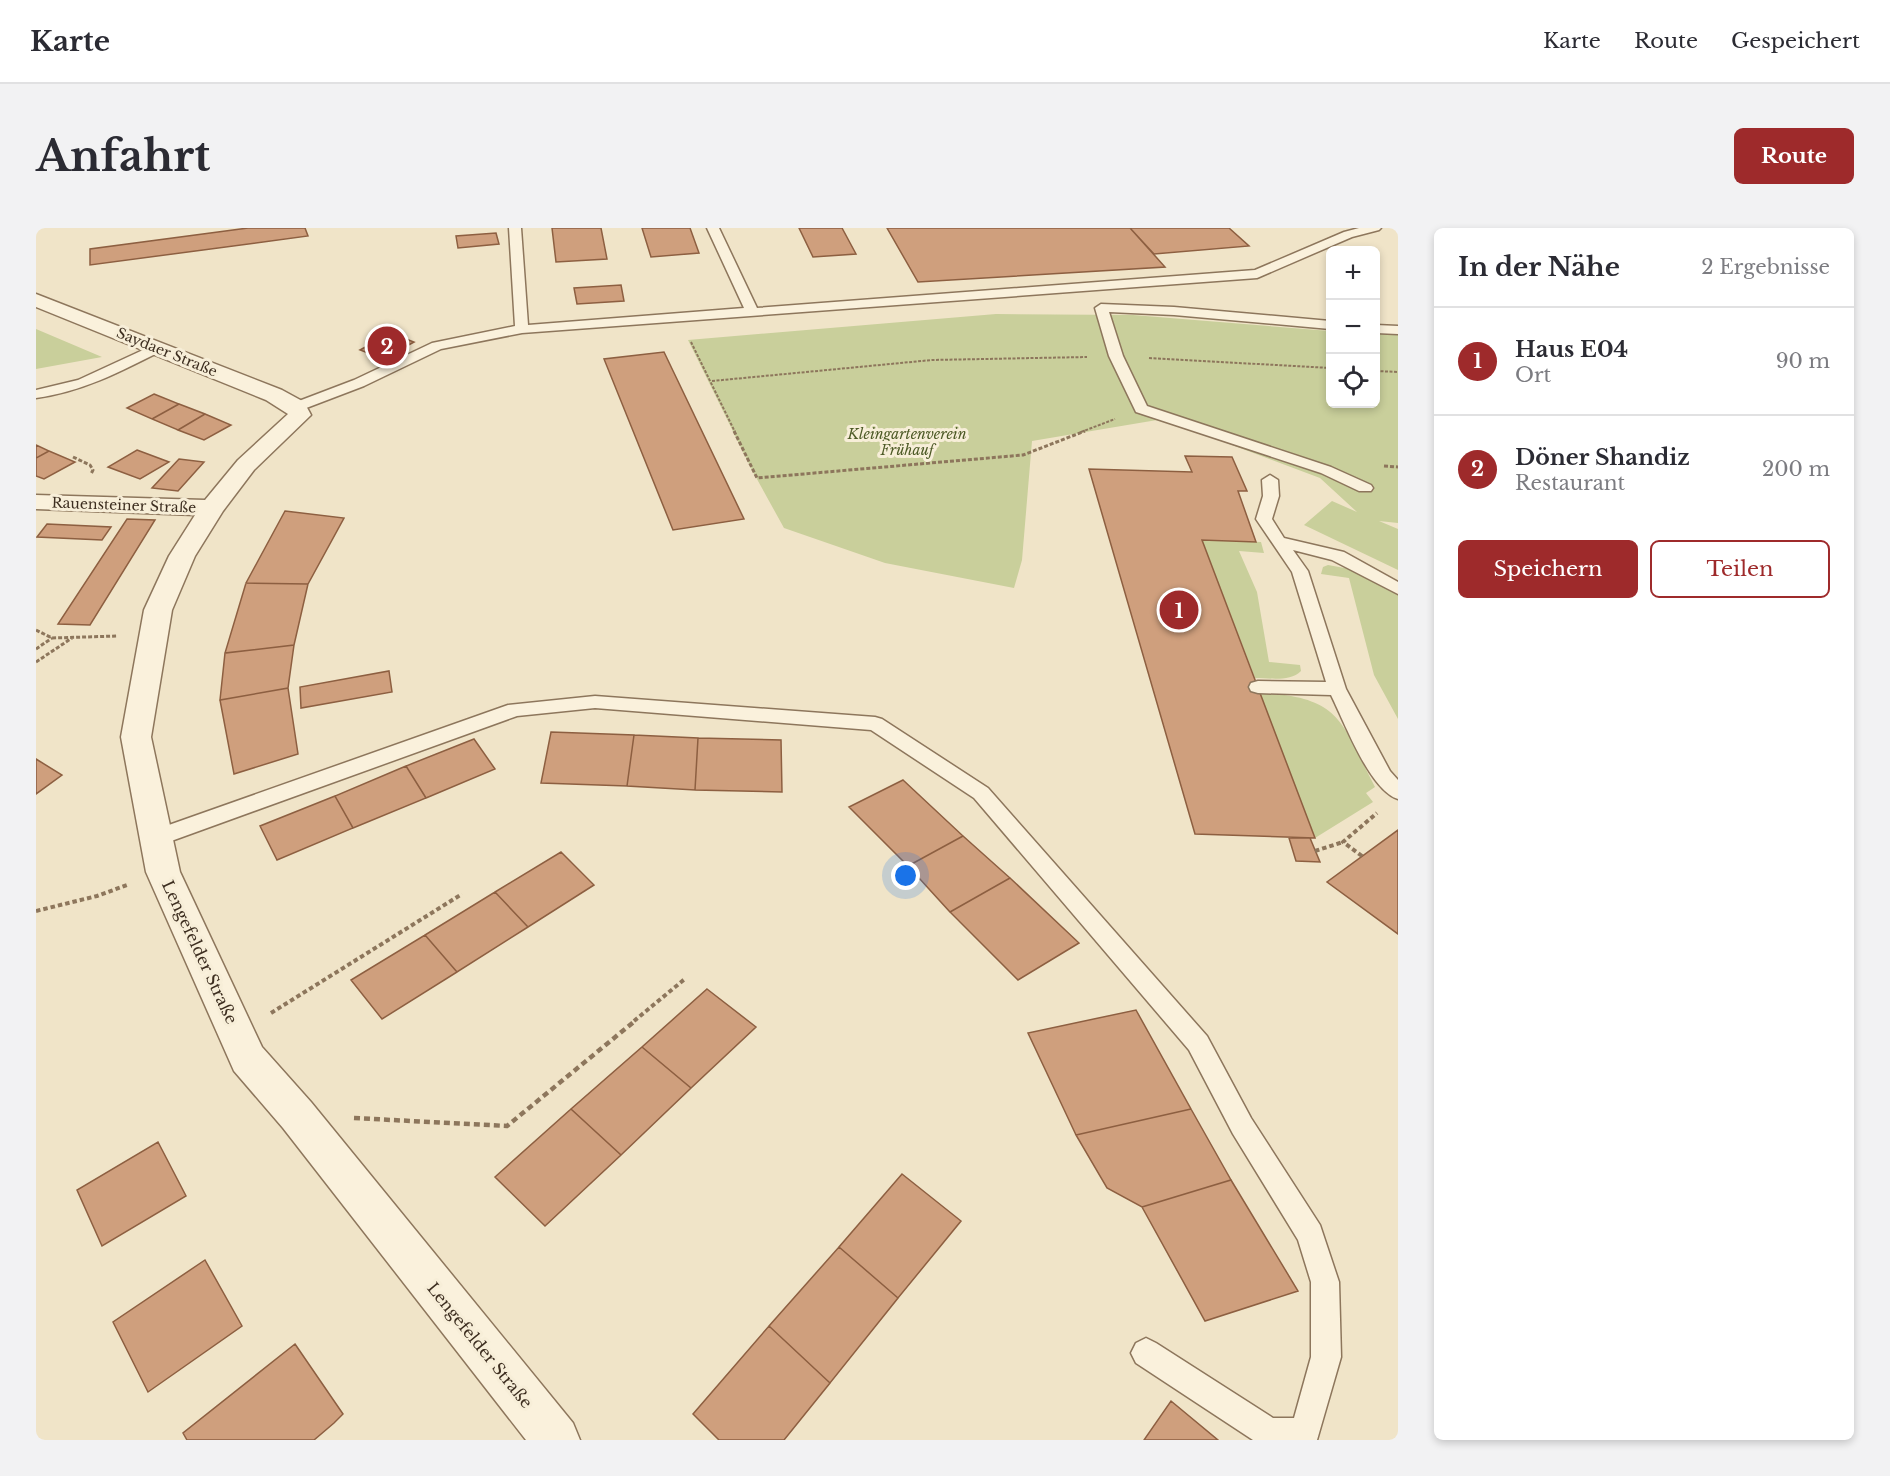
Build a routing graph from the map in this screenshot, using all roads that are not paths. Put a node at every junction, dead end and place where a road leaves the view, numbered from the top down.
1 (515, 228) edge
2 (713, 228) edge
3 (1375, 228) edge
4 (1344, 231) edge
5 (36, 300) edge
6 (753, 313) junction
7 (1326, 325) edge
8 (522, 329) junction
9 (1380, 329) edge
10 (1398, 330) edge
11 (156, 348) junction
12 (36, 394) edge
13 (296, 407) junction
14 (1270, 480) dead end
15 (1365, 488) dead end
16 (36, 502) edge
17 (212, 508) junction
18 (1278, 542) junction
19 (1398, 589) edge
20 (1258, 687) dead end
21 (1336, 689) junction
22 (1398, 792) edge
23 (156, 838) junction
24 (1146, 1353) dead end
25 (556, 1440) edge

1 - 8 lane
2 - 6 lane
3 - 4 lane
4 - 6 lane
5 - 11 street, Saydaer Straße
6 - 8 lane
7 - 15 lane
8 - 13 lane
9 - 10 lane
11 - 12 lane
11 - 13 street, Saydaer Straße
13 - 17 street, Lengefelder Straße
14 - 18 lane
16 - 17 street, Rauensteiner Straße
17 - 23 street, Lengefelder Straße
18 - 19 lane
18 - 21 lane
20 - 21 lane
21 - 22 lane
23 - 24 lane
23 - 25 street, Lengefelder Straße

